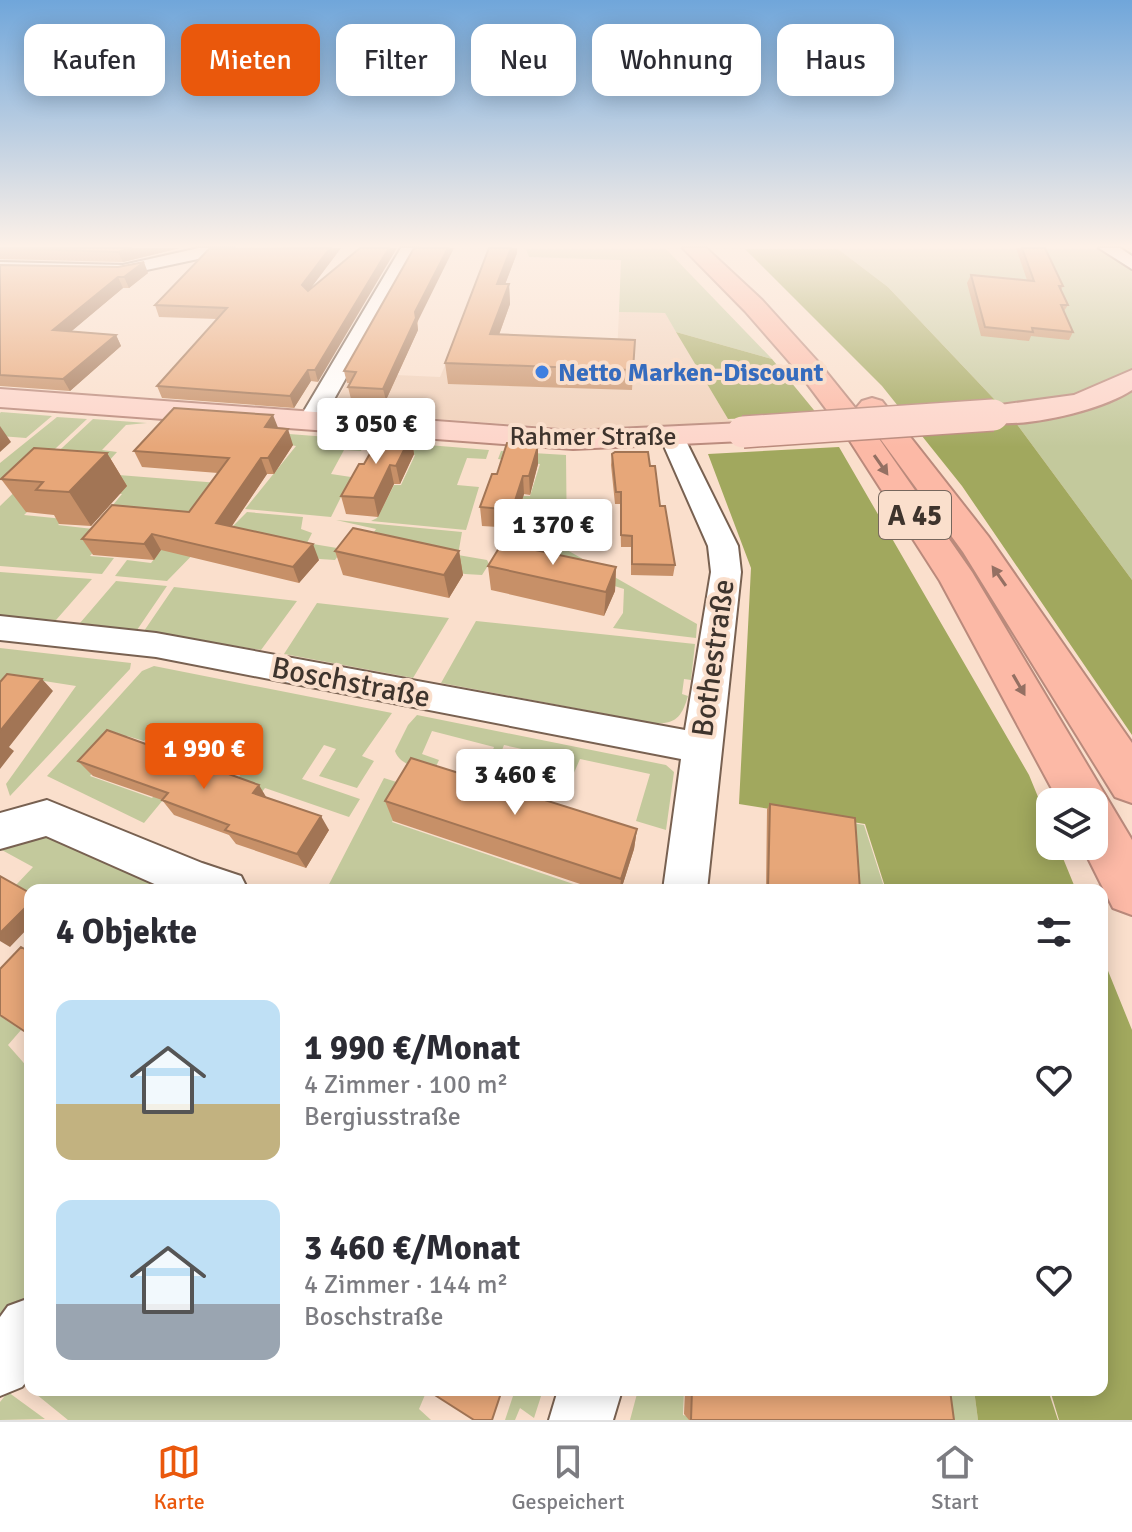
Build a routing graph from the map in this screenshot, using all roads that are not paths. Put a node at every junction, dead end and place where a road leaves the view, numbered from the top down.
1 (372, 314) edge
2 (759, 314) edge
3 (792, 314) edge
4 (1132, 378) edge
5 (0, 398) edge
6 (310, 421) junction
7 (672, 437) junction
8 (0, 628) edge
9 (701, 748) junction
10 (1132, 783) edge
11 (1076, 788) edge
12 (0, 831) edge
13 (1108, 846) edge
14 (204, 884) edge
15 (686, 884) edge
16 (1132, 890) edge
17 (24, 1335) edge
18 (0, 1365) edge
19 (588, 1396) edge
20 (581, 1420) edge

1 - 6 street
2 -> 11 highway, A 45
10 -> 3 highway, A 45
4 - 7 main road, Rahmer Straße, bridge
5 - 6 main road, Rahmer Straße
6 - 7 main road, Rahmer Straße
7 - 9 street, Bothestraße
8 - 9 street, Boschstraße
9 - 15 street, Bothestraße
12 - 14 street
13 - 16 highway
17 - 18 street
19 - 20 street

